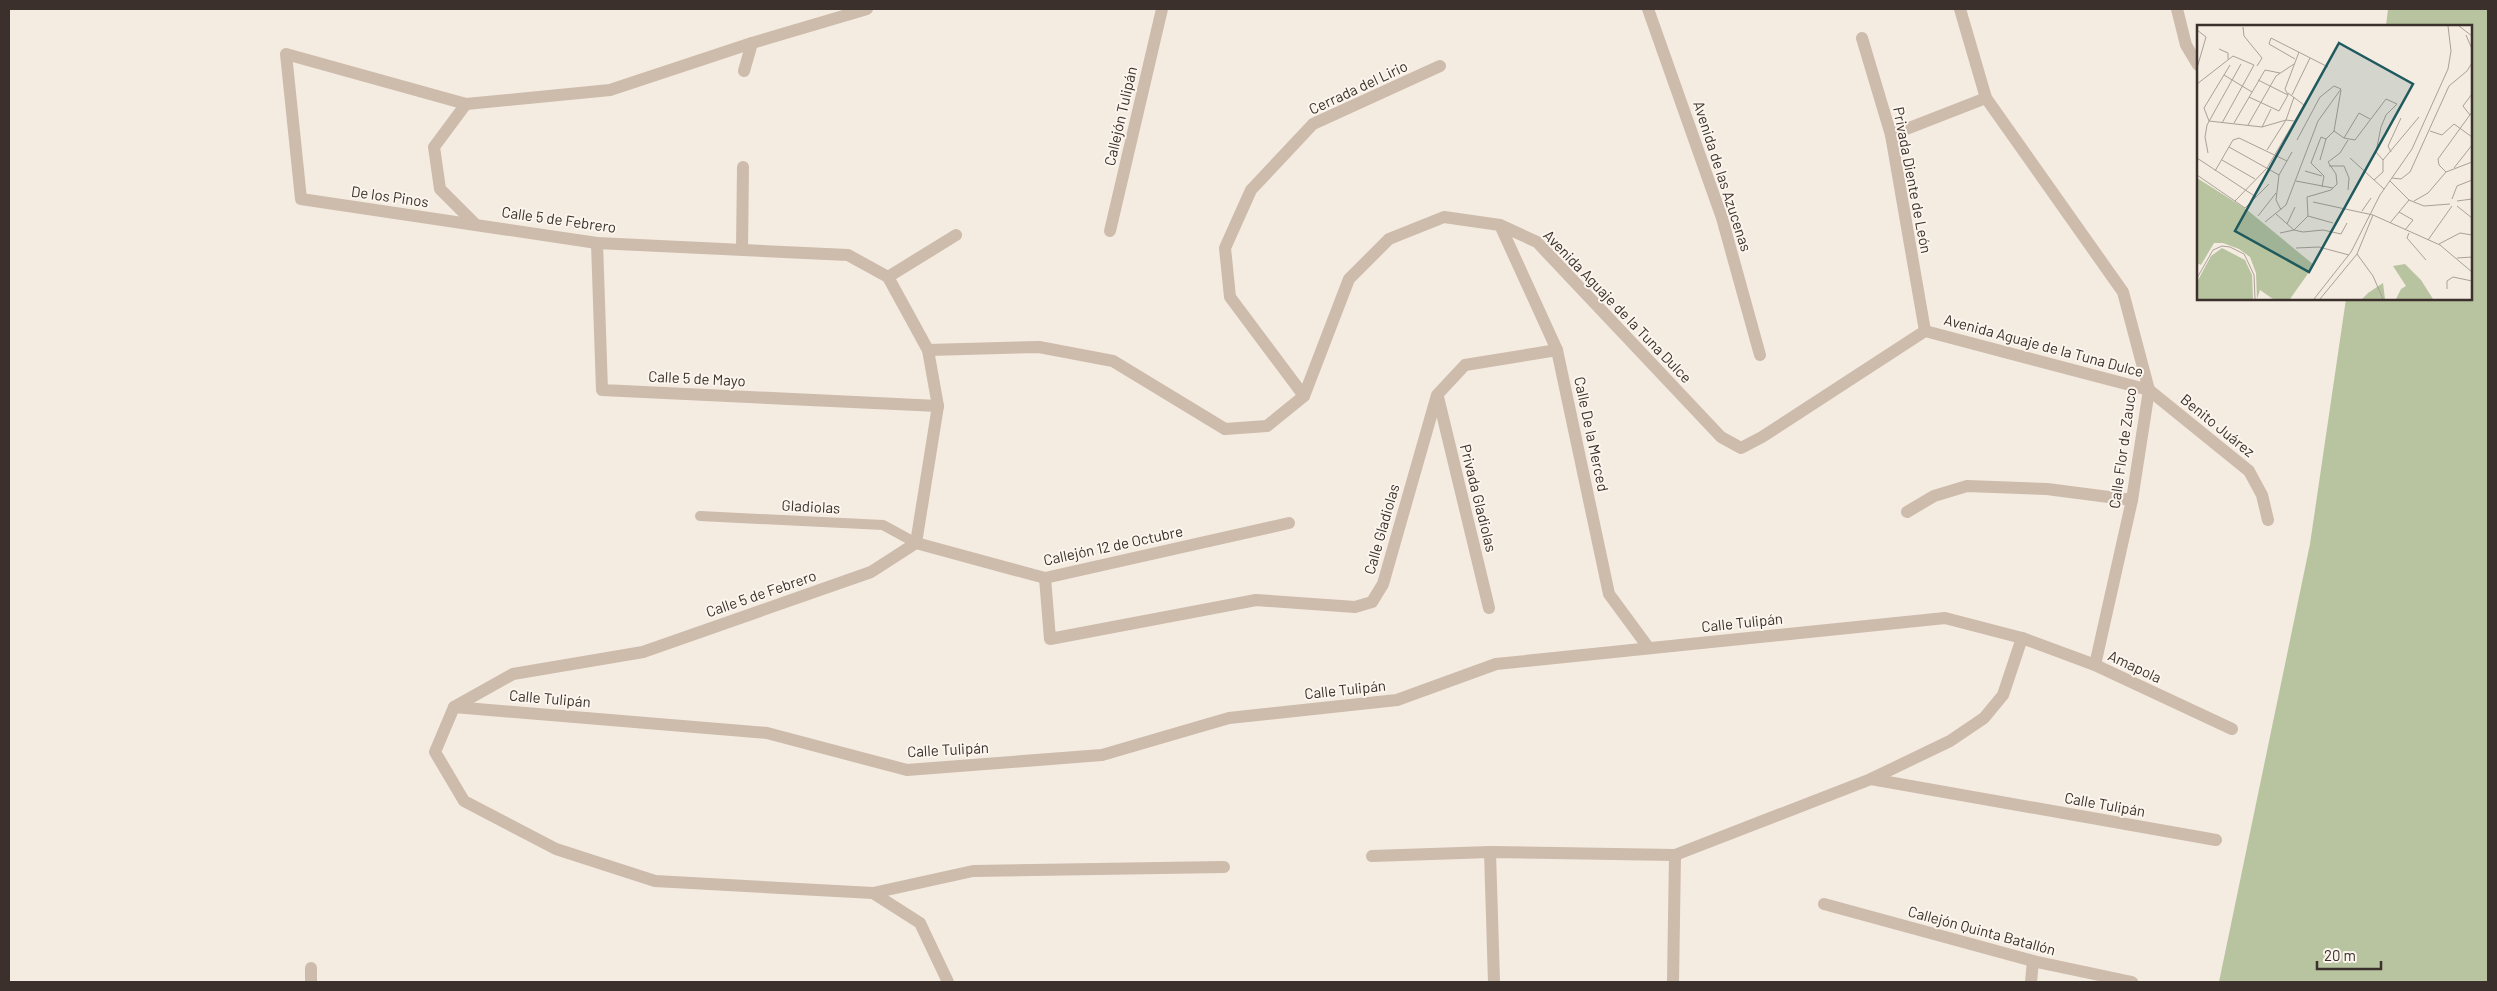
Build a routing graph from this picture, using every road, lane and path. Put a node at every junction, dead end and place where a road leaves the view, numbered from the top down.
1 (867, 9) edge
2 (1162, 9) edge
3 (1648, 9) edge
4 (1960, 9) edge
5 (2177, 9) edge
6 (1862, 38) dead end
7 (752, 43) junction
8 (2197, 63) edge
9 (1440, 66) dead end
10 (744, 70) dead end
11 (1986, 98) junction
12 (466, 104) junction
13 (1891, 135) junction
14 (743, 167) dead end
15 (475, 224) junction
16 (1500, 225) junction
17 (1110, 231) dead end
18 (956, 235) dead end
19 (597, 243) junction
20 (742, 249) junction
21 (888, 277) junction
22 (1925, 331) junction
23 (928, 350) junction
24 (1557, 350) junction
25 (1760, 355) dead end
26 (2149, 390) junction
27 (1437, 395) junction
28 (1304, 396) junction
29 (938, 406) junction
30 (2132, 500) junction
31 (1907, 512) dead end
32 (700, 516) dead end
33 (2268, 520) dead end
34 (1288, 523) dead end
35 (916, 543) junction
36 (1045, 578) junction
37 (1489, 608) dead end
38 (2022, 638) junction
39 (1648, 647) junction
40 (2095, 665) junction
41 (454, 707) junction
42 (2232, 729) dead end
43 (1871, 779) junction
44 (2216, 840) dead end
45 (1490, 852) junction
46 (1675, 855) junction
47 (1372, 856) dead end
48 (1224, 866) dead end
49 (873, 893) junction
50 (1824, 904) dead end
51 (2033, 961) junction
52 (310, 968) dead end
53 (311, 982) edge
54 (948, 982) edge
55 (1494, 982) edge
56 (1673, 982) edge
57 (2031, 982) edge
58 (2132, 982) edge

1 - 7 street
2 - 17 street, Callejón Tulipán
3 - 25 street, Avenida de las Azucenas
4 - 11 street, Calle Flor de Zauco
5 - 8 street
6 - 13 street, Privada Diente de León
7 - 10 street
7 - 12 street
9 - 28 street, Cerrada del Lirio
11 - 13 street
11 - 26 street, Calle Flor de Zauco
12 - 15 street
12 - 15 street, De los Pinos
13 - 22 street, Privada Diente de León
14 - 20 street
15 - 19 street, Calle 5 de Febrero
16 - 22 street, Avenida Aguaje de la Tuna Dulce
16 - 24 street, Calle De la Merced
16 - 28 street, Avenida Aguaje de la Tuna Dulce
18 - 21 street
19 - 20 street, Calle 5 de Febrero
19 - 29 street, Calle 5 de Mayo
20 - 21 street, Calle 5 de Febrero
21 - 23 street
22 - 26 street, Avenida Aguaje de la Tuna Dulce
23 - 28 street, Avenida Aguaje de la Tuna Dulce
23 - 29 street
24 - 27 street, Calle Gladiolas
24 - 39 street, Calle De la Merced
26 - 30 street, Calle Flor de Zauco
26 - 33 street, Benito Juárez
27 - 36 street, Calle Gladiolas
27 - 37 street, Privada Gladiolas
29 - 35 street
30 - 31 street
30 - 40 street, Calle Flor de Zauco
32 - 35 lane, Gladiolas
34 - 36 street, Callejón 12 de Octubre
35 - 36 street, Callejón 12 de Octubre
35 - 41 street, Calle 5 de Febrero
38 - 39 street, Calle Tulipán
38 - 40 street, Amapola
38 - 43 street
39 - 41 street, Calle Tulipán
40 - 42 street, Amapola
41 - 49 street
43 - 44 street, Calle Tulipán
43 - 46 street
45 - 46 street
45 - 47 street
45 - 55 street
46 - 56 street
48 - 49 street
49 - 54 street
50 - 51 street, Callejón Quinta Batallón
51 - 57 street
51 - 58 street, Callejón Quinta Batallón
52 - 53 street

